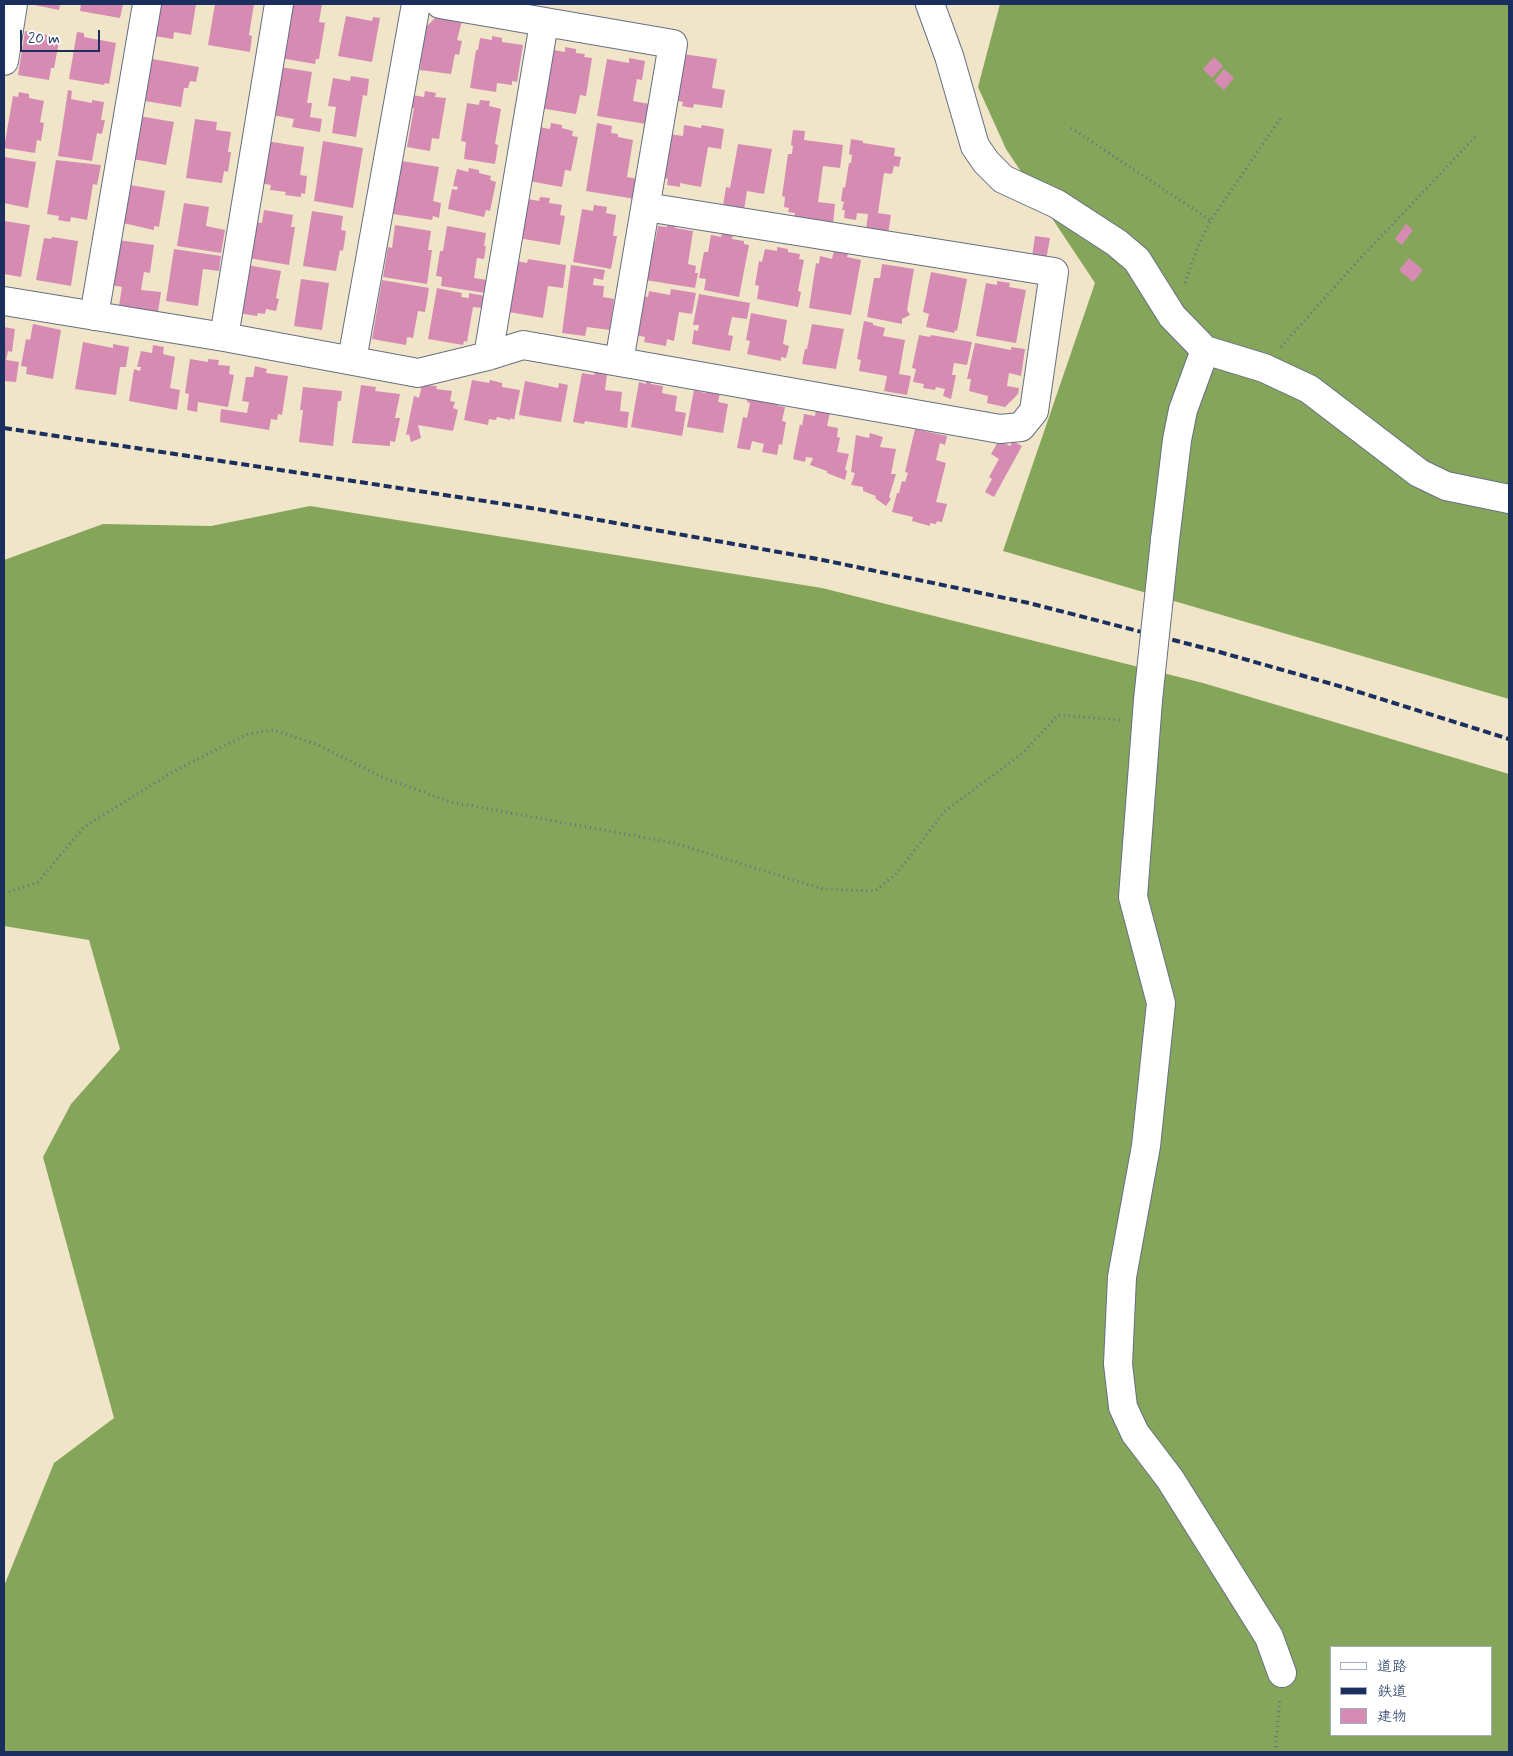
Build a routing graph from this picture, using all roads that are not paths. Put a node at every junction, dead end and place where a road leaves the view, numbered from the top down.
1 (13, 4) edge
2 (147, 4) edge
3 (279, 4) edge
4 (416, 4) edge
5 (440, 4) edge
6 (930, 4) edge
7 (544, 23) junction
8 (4, 61) edge
9 (646, 206) junction
10 (4, 301) edge
11 (94, 316) junction
12 (224, 337) junction
13 (1205, 350) junction
14 (488, 356) junction
15 (352, 360) junction
16 (619, 362) junction
17 (1509, 499) edge
18 (1282, 1673) road end

1 - 8 street
2 - 11 street
3 - 12 street
4 - 15 street
5 - 7 street
6 - 13 street
7 - 9 street
7 - 14 street
9 - 16 street
9 - 16 street
10 - 11 street
11 - 12 street
12 - 15 street
13 - 17 street
13 - 18 street, bridge
14 - 15 street
14 - 16 street

